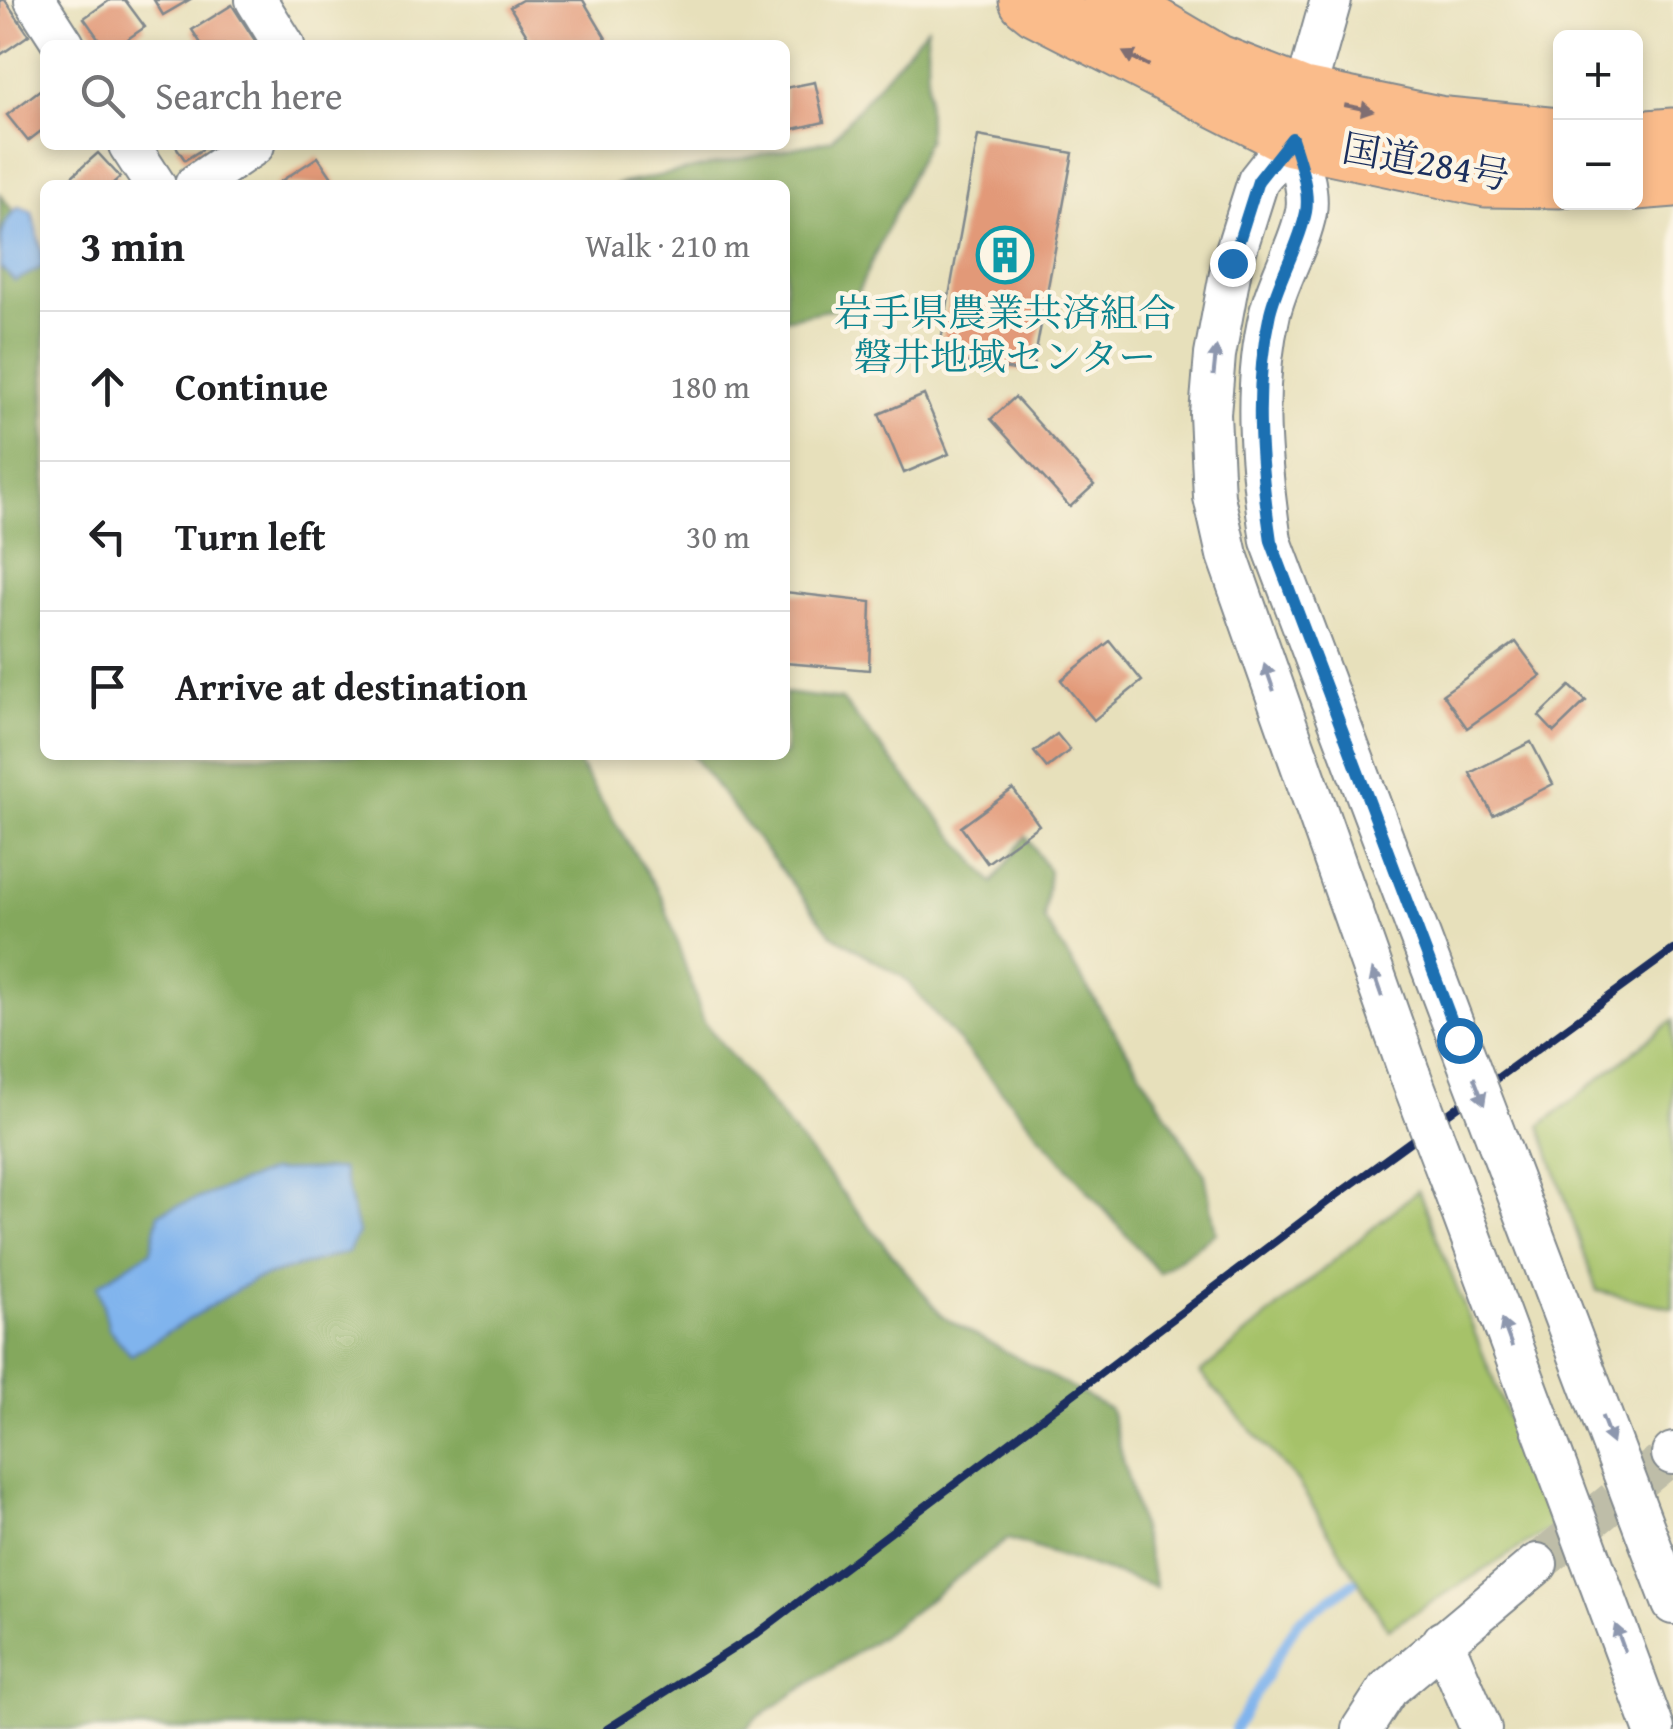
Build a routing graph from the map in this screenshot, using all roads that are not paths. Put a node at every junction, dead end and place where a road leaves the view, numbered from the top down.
1 (35, 0) edge
2 (256, 0) edge
3 (1027, 0) edge
4 (1111, 0) edge
5 (1331, 0) edge
6 (61, 40) edge
7 (281, 40) edge
8 (1298, 117) junction
9 (1553, 135) edge
10 (1673, 136) edge
11 (1643, 138) edge
12 (132, 150) edge
13 (247, 150) edge
14 (1673, 178) edge
15 (153, 180) edge
16 (202, 180) edge
17 (1553, 180) edge
18 (1643, 181) edge
19 (1537, 1564) tunnel mouth
20 (1673, 1604) edge
21 (1442, 1642) junction
22 (1362, 1729) edge
23 (1481, 1729) edge
24 (1654, 1729) edge

1 - 6 street
2 - 7 street
8 -> 3 highway, 国道284号
4 - 8 highway, 国道284号
5 - 8 street
8 -> 9 highway, 国道284号
8 - 17 highway, 国道284号
8 -> 20 street, bridge
24 -> 8 street, bridge
10 - 11 highway
12 - 15 street
13 - 16 street
14 - 18 highway
19 - 21 street
21 - 22 street
21 - 23 street

